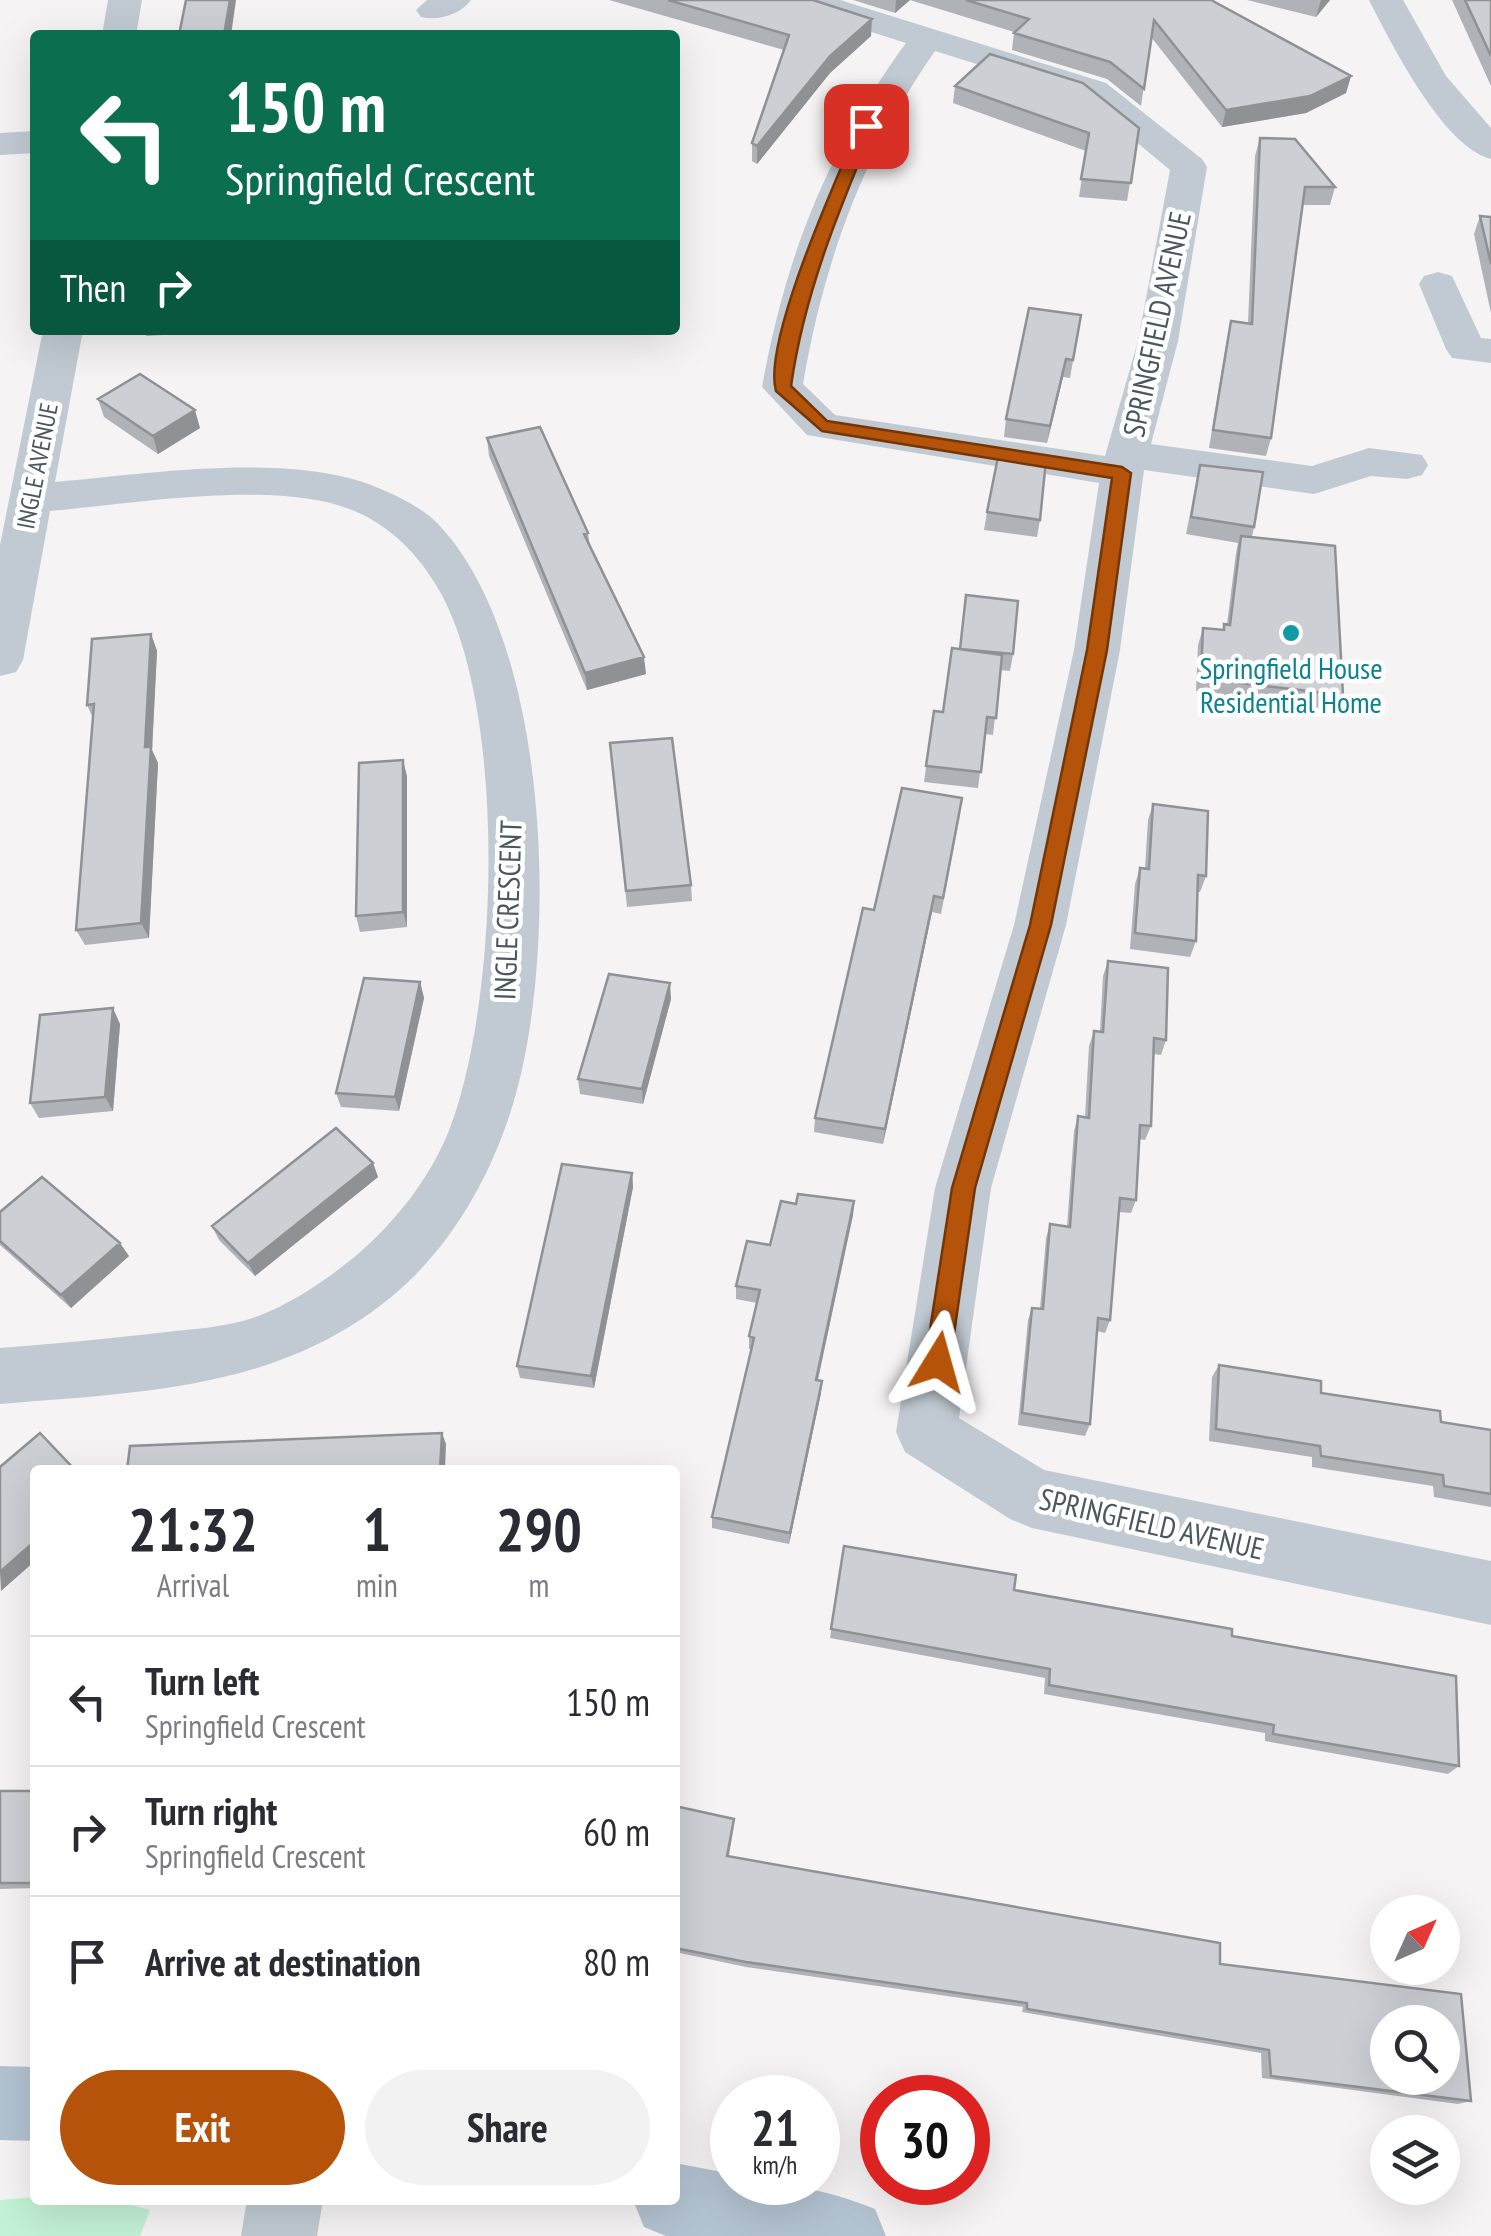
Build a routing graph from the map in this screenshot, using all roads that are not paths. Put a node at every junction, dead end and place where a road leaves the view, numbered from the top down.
1 (125, 0) edge
2 (805, 0) edge
3 (1386, 0) edge
4 (120, 30) edge
5 (927, 38) junction
6 (30, 142) edge
7 (0, 144) edge
8 (1491, 148) edge
9 (1438, 284) dead end
10 (62, 335) edge
11 (1491, 351) edge
12 (1124, 464) junction
13 (1407, 465) dead end
14 (31, 498) junction
15 (0, 660) edge
16 (0, 1376) edge
17 (1491, 1593) edge
18 (0, 2103) edge
19 (30, 2104) edge
20 (680, 2202) edge
21 (285, 2205) edge
22 (279, 2236) edge
23 (848, 2236) edge

1 - 4 street
2 - 5 street, SPRINGFIELD AVENUE
3 - 8 street
5 - 12 street, SPRINGFIELD AVENUE
5 - 12 street
6 - 7 street
9 - 11 street
10 - 14 street, INGLE AVENUE
12 - 13 street
12 - 17 street, SPRINGFIELD AVENUE
14 - 15 street, INGLE AVENUE
14 - 16 street, INGLE CRESCENT
18 - 19 main road
20 - 23 main road
21 - 22 street

